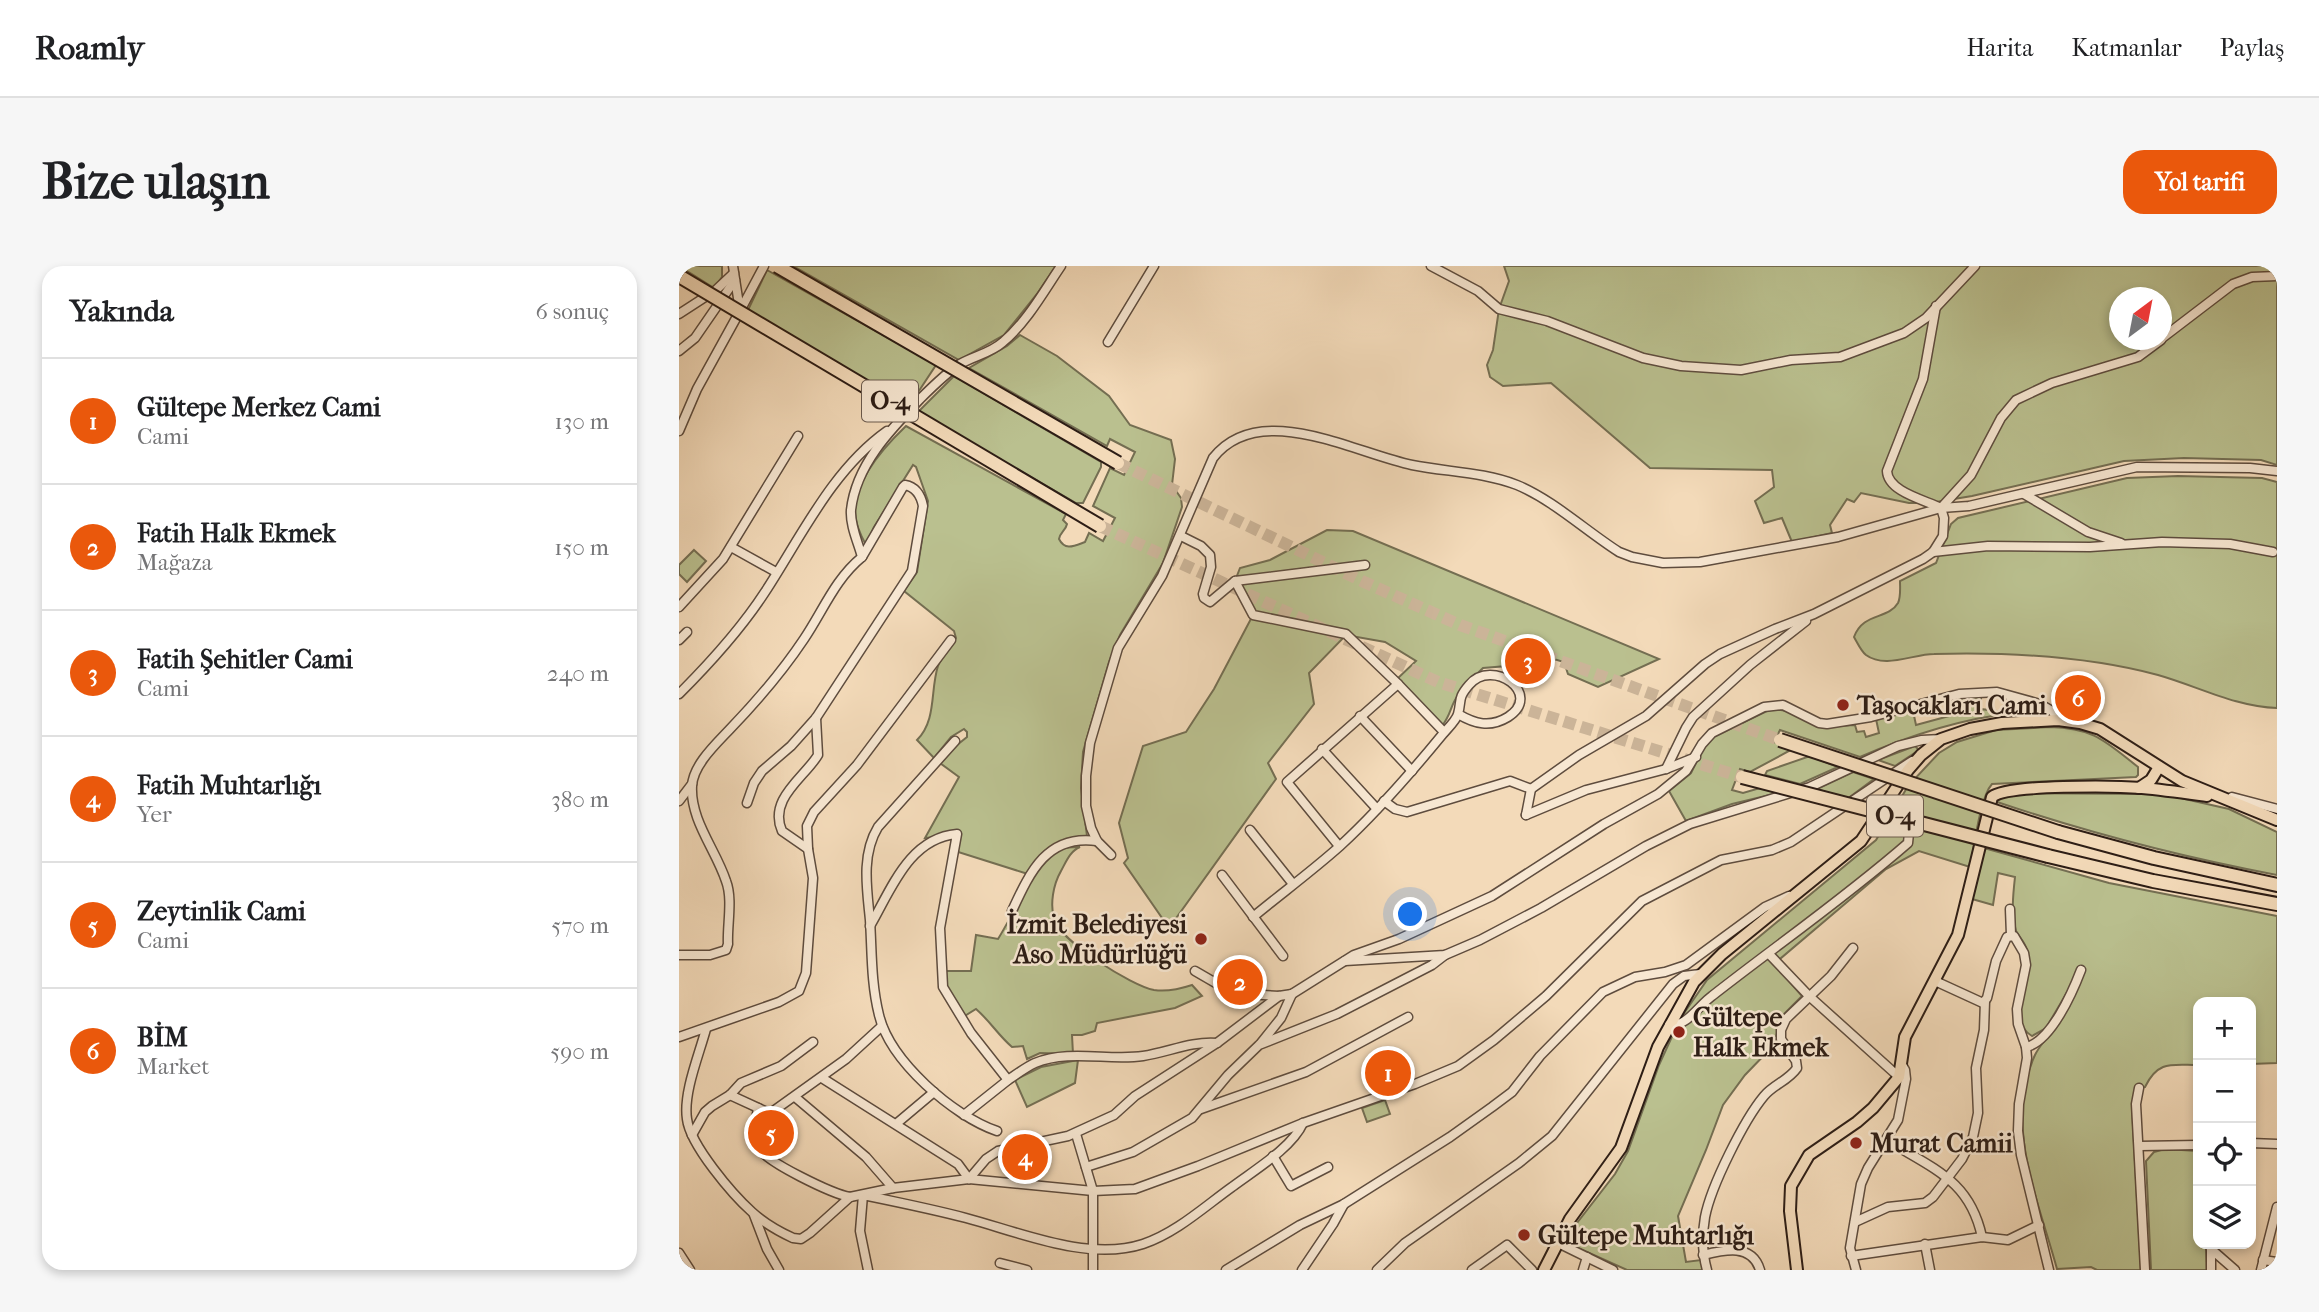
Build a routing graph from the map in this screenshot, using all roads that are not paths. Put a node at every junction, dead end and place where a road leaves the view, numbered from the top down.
1 (764, 266) edge
2 (777, 266) edge
3 (1061, 266) edge
4 (1154, 266) edge
5 (1431, 266) edge
6 (1975, 266) edge
7 (734, 273) edge
8 (679, 276) edge
9 (2277, 276) edge
10 (1936, 306) junction
11 (740, 311) junction
12 (679, 314) edge
13 (2172, 330) edge
14 (1108, 342) dead end
15 (2147, 350) edge
16 (679, 351) edge
17 (894, 426) junction
18 (679, 431) edge
19 (798, 436) dead end
20 (1118, 463) tunnel mouth
21 (2277, 471) edge
22 (2024, 494) junction
23 (1941, 508) junction
24 (1100, 526) tunnel mouth
25 (1181, 536) junction
26 (2131, 545) junction
27 (731, 547) junction
28 (1933, 552) junction
29 (2273, 552) dead end
30 (862, 557) junction
31 (1365, 565) dead end
32 (776, 572) junction
33 (1235, 581) junction
34 (679, 607) edge
35 (1814, 614) junction
36 (687, 632) dead end
37 (679, 640) edge
38 (951, 640) dead end
39 (1398, 684) junction
40 (679, 694) edge
41 (1458, 714) junction
42 (1360, 716) junction
43 (816, 718) junction
44 (2058, 720) junction
45 (1444, 732) junction
46 (1941, 739) junction
47 (1780, 740) tunnel mouth
48 (955, 741) dead end
49 (1322, 749) junction
50 (1920, 755) junction
51 (1696, 757) junction
52 (2159, 767) junction
53 (1666, 769) junction
54 (1412, 771) junction
55 (1742, 776) tunnel mouth
56 (692, 784) junction
57 (2139, 788) junction
58 (1531, 789) junction
59 (2198, 789) junction
60 (2217, 797) junction
61 (679, 801) edge
62 (1384, 801) junction
63 (747, 803) dead end
64 (2277, 808) edge
65 (1377, 809) junction
66 (1880, 814) junction
67 (2277, 820) edge
68 (1250, 830) dead end
69 (1097, 841) junction
70 (1339, 846) junction
71 (808, 849) junction
72 (1111, 855) dead end
73 (1222, 875) dead end
74 (1293, 884) junction
75 (2277, 885) edge
76 (1803, 890) junction
77 (2277, 904) edge
78 (2010, 909) dead end
79 (1012, 911) dead end
80 (1253, 917) junction
81 (870, 926) junction
82 (2011, 935) junction
83 (1853, 948) dead end
84 (1769, 954) junction
85 (1445, 955) junction
86 (679, 956) edge
87 (1283, 956) dead end
88 (1342, 961) junction
89 (2081, 970) dead end
90 (1195, 971) dead end
91 (1700, 974) junction
92 (1934, 981) junction
93 (1292, 993) junction
94 (1279, 996) junction
95 (1809, 996) junction
96 (1985, 1002) junction
97 (1408, 1017) dead end
98 (1669, 1025) junction
99 (882, 1026) junction
100 (706, 1029) junction
101 (679, 1037) edge
102 (813, 1042) dead end
103 (1217, 1043) junction
104 (1259, 1045) junction
105 (2027, 1047) junction
106 (1901, 1063) junction
107 (822, 1077) junction
108 (1899, 1077) junction
109 (1008, 1080) junction
110 (2139, 1088) dead end
111 (933, 1092) junction
112 (730, 1095) junction
113 (795, 1097) junction
114 (758, 1108) junction
115 (1201, 1109) junction
116 (964, 1115) junction
117 (896, 1124) junction
118 (1303, 1124) junction
119 (997, 1131) dead end
120 (1076, 1134) junction
121 (692, 1135) junction
122 (2256, 1143) edge
123 (2277, 1144) edge
124 (2193, 1145) edge
125 (2140, 1146) junction
126 (1900, 1148) dead end
127 (1273, 1156) junction
128 (1086, 1167) junction
129 (1328, 1167) dead end
130 (1948, 1177) junction
131 (969, 1179) junction
132 (893, 1188) junction
133 (1093, 1191) junction
134 (863, 1195) junction
135 (850, 1197) junction
136 (1344, 1203) junction
137 (2277, 1206) edge
138 (754, 1215) junction
139 (1855, 1222) junction
140 (2039, 1225) junction
141 (2275, 1225) edge
142 (1982, 1237) junction
143 (1558, 1243) junction
144 (1924, 1244) junction
145 (1093, 1249) junction
146 (2211, 1249) edge
147 (2214, 1249) edge
148 (679, 1253) edge
149 (1703, 1255) junction
150 (1851, 1256) junction
151 (1587, 1257) junction
152 (2263, 1260) junction
153 (2277, 1262) edge
154 (1000, 1263) dead end
155 (690, 1270) edge
156 (779, 1270) edge
157 (868, 1270) edge
158 (1027, 1270) edge
159 (1093, 1270) edge
160 (1226, 1270) edge
161 (1302, 1270) edge
162 (1377, 1270) edge
163 (1472, 1270) edge
164 (1532, 1270) edge
165 (1544, 1270) edge
166 (1583, 1270) edge
167 (1613, 1270) edge
168 (1707, 1270) edge
169 (1760, 1270) edge
170 (1797, 1270) edge
171 (1856, 1270) edge
172 (1930, 1270) edge
173 (2049, 1270) edge
174 (2145, 1270) edge
175 (2211, 1270) edge
176 (2235, 1270) edge
177 (2260, 1270) edge

1 - 11 street
2 - 20 highway, O-4, bridge
3 - 17 street
4 - 14 street
5 - 10 street
6 - 10 street
7 - 11 street
7 - 12 street
7 - 16 street
8 - 24 highway, O-4, bridge
9 - 13 street
10 - 23 street
11 - 18 street
15 - 23 street
17 - 30 street
17 - 32 street
19 - 27 street
21 - 22 street
22 - 23 street
22 - 26 street
23 - 25 street
23 - 28 street
25 - 33 street
25 - 69 street
26 - 28 street
26 - 29 street
27 - 32 street
27 - 34 street
28 - 35 street
30 - 43 street
30 - 56 street
31 - 33 street
32 - 40 street
33 - 39 street
35 - 53 street
35 - 58 street
36 - 37 street
38 - 71 street
39 - 42 street
39 - 45 street
41 - 41 street
41 - 45 street
42 - 49 street
42 - 54 street
43 - 63 street
43 - 71 street
44 - 46 main road
44 - 51 street
44 - 52 main road
45 - 54 street
46 - 50 main road
46 - 85 street
47 - 75 highway, O-4, bridge
48 - 81 street
49 - 65 street
49 - 70 street
50 - 66 main road
50 - 118 street
51 - 53 street
51 - 88 street
52 - 57 main road
52 - 59 main road
53 - 58 street
54 - 62 street
55 - 77 highway, O-4, bridge
56 - 61 street
56 - 86 street
57 - 60 main road
57 - 92 main road
58 - 62 street
59 - 60 main road
59 - 64 street
60 - 67 main road
62 - 65 street
65 - 70 street
66 - 76 main road
66 - 84 street
68 - 74 street
69 - 72 street
69 - 79 street
70 - 74 street
71 - 100 street
73 - 80 street
74 - 80 street
76 - 91 main road
76 - 136 street
78 - 82 street
80 - 87 street
81 - 99 street
81 - 109 street
82 - 96 street
82 - 105 street
83 - 95 street
84 - 95 street
84 - 98 street
85 - 88 street
85 - 104 street
88 - 93 street
89 - 105 street
90 - 94 street
91 - 98 main road
91 - 162 street
92 - 96 street
92 - 106 main road
93 - 94 street
93 - 104 street
94 - 103 street
95 - 108 street
95 - 149 street
96 - 130 street
97 - 115 street
98 - 143 main road
99 - 107 street
99 - 111 street
100 - 101 street
100 - 121 street
102 - 112 street
103 - 109 street
103 - 120 street
104 - 115 street
105 - 140 street
106 - 108 main road
106 - 139 street
107 - 113 street
107 - 117 street
108 - 170 main road
109 - 116 street
110 - 125 street
111 - 116 street
111 - 117 street
112 - 114 street
112 - 121 street
113 - 114 street
113 - 132 street
114 - 135 street
115 - 128 street
116 - 119 street
117 - 131 street
118 - 127 street
118 - 133 street
120 - 128 street
120 - 131 street
121 - 138 street
122 - 123 street
124 - 125 street
125 - 174 street
126 - 130 street
127 - 129 street
127 - 145 street
128 - 133 street
130 - 139 street
130 - 142 street
131 - 132 street
131 - 133 street
132 - 134 street
133 - 145 street
134 - 135 street
134 - 145 street
134 - 157 street
135 - 138 street
136 - 160 street
136 - 161 street
137 - 141 street
138 - 156 street
139 - 150 street
140 - 142 street
140 - 173 street
141 - 152 street
142 - 144 street
143 - 151 street
143 - 165 main road
144 - 150 street
144 - 172 street
145 - 159 street
146 - 175 street
147 - 176 street
148 - 155 street
149 - 168 street
149 - 169 street
150 - 171 street
151 - 166 street
151 - 167 street
152 - 153 street
152 - 177 street
154 - 158 street
163 - 164 street

